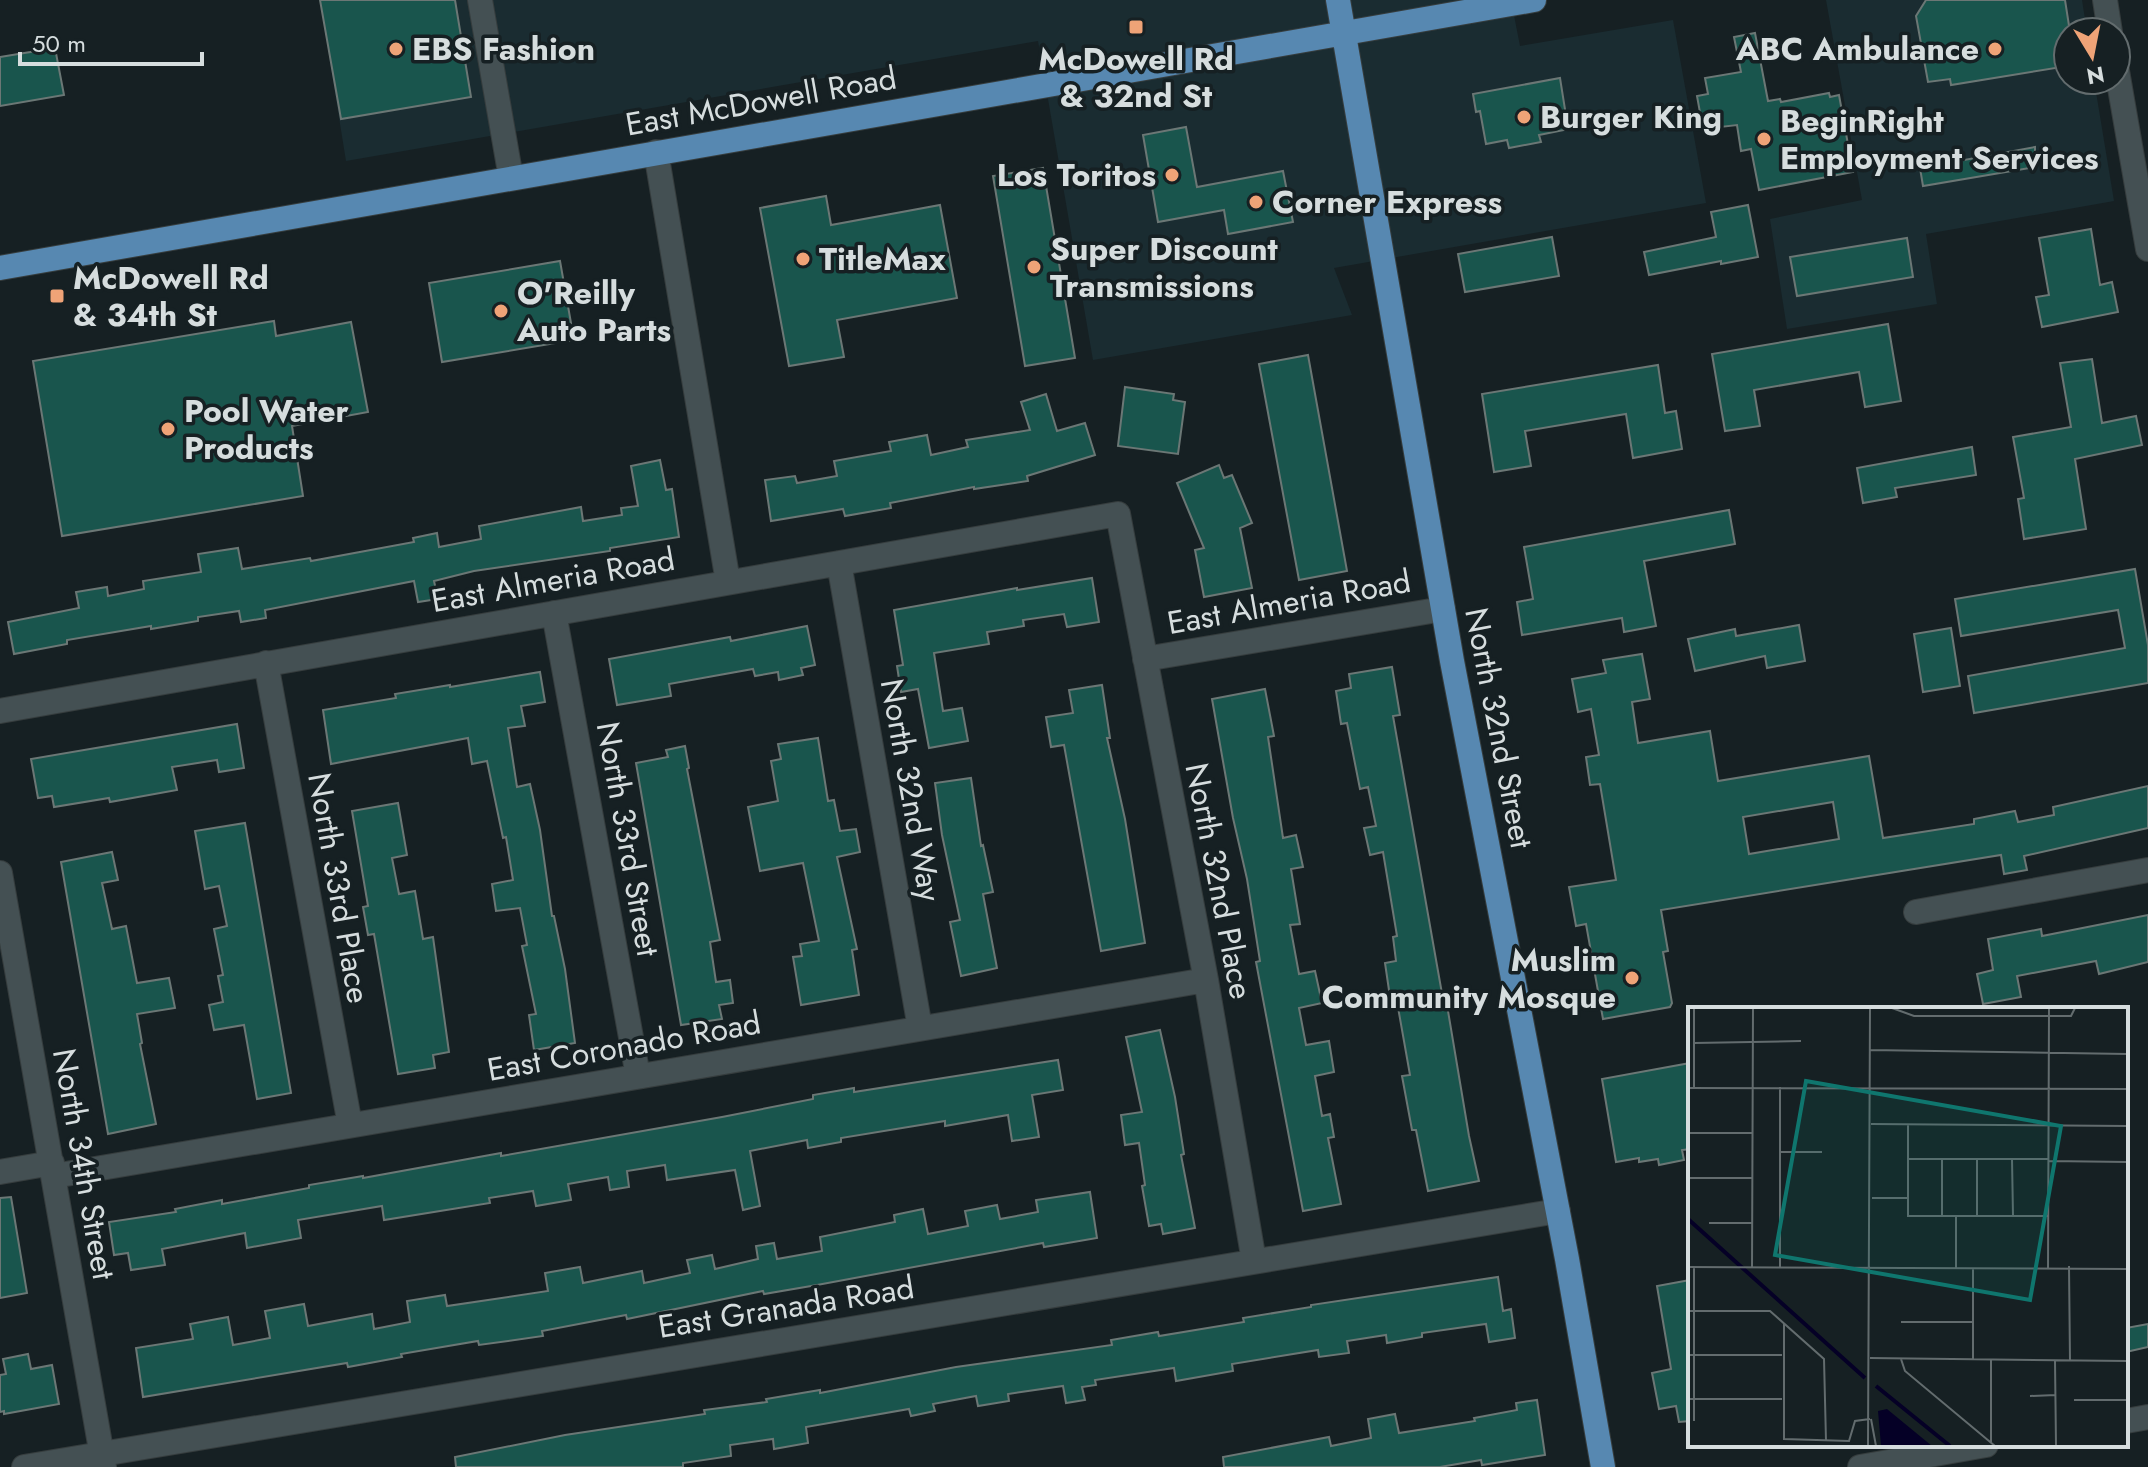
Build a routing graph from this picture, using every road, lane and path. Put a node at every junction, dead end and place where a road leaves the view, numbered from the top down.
1 (480, 0) edge
2 (1338, 0) edge
3 (1534, 0) edge
4 (1344, 32) junction
5 (2121, 96) edge
6 (656, 152) junction
7 (511, 178) junction
8 (2148, 249) edge
9 (0, 268) edge
10 (1118, 514) joint
11 (839, 563) junction
12 (728, 582) junction
13 (1443, 609) junction
14 (554, 613) junction
15 (1145, 659) junction
16 (266, 663) junction
17 (0, 711) edge
18 (2148, 870) edge
19 (0, 873) edge
20 (1916, 912) dead end
21 (1206, 980) junction
22 (920, 1028) junction
23 (638, 1076) junction
24 (350, 1125) junction
25 (53, 1169) junction
26 (0, 1172) edge
27 (1558, 1211) junction
28 (1254, 1261) junction
29 (2148, 1417) edge
30 (2128, 1421) edge
31 (1975, 1447) edge
32 (103, 1460) edge
33 (24, 1467) edge
34 (1603, 1467) edge
35 (1860, 1467) edge

1 - 7 street
2 - 4 main road, North 32nd Street
3 - 4 main road, East McDowell Road
4 - 6 main road, East McDowell Road
4 - 13 main road, North 32nd Street
5 - 8 street
6 - 7 main road, East McDowell Road
6 - 12 street
7 - 9 main road, East McDowell Road
10 - 11 street, East Almeria Road
10 - 15 street, North 32nd Place
11 - 12 street, East Almeria Road
11 - 22 street, North 32nd Way
12 - 14 street, East Almeria Road
13 - 15 street, East Almeria Road
13 - 27 main road, North 32nd Street
14 - 16 street, East Almeria Road
14 - 23 street, North 33rd Street
15 - 21 street, North 32nd Place
16 - 17 street, East Almeria Road
16 - 24 street, North 33rd Place
18 - 20 street
19 - 25 street, North 34th Street
21 - 22 street, East Coronado Road
21 - 28 street, North 32nd Place
22 - 23 street, East Coronado Road
23 - 24 street, East Coronado Road
24 - 25 street, East Coronado Road
25 - 26 street, East Coronado Road
25 - 32 street, North 34th Street
27 - 28 street, East Granada Road
27 - 34 main road, North 32nd Street
28 - 32 street, East Granada Road
29 - 30 street
31 - 35 street
32 - 33 street, East Granada Road

